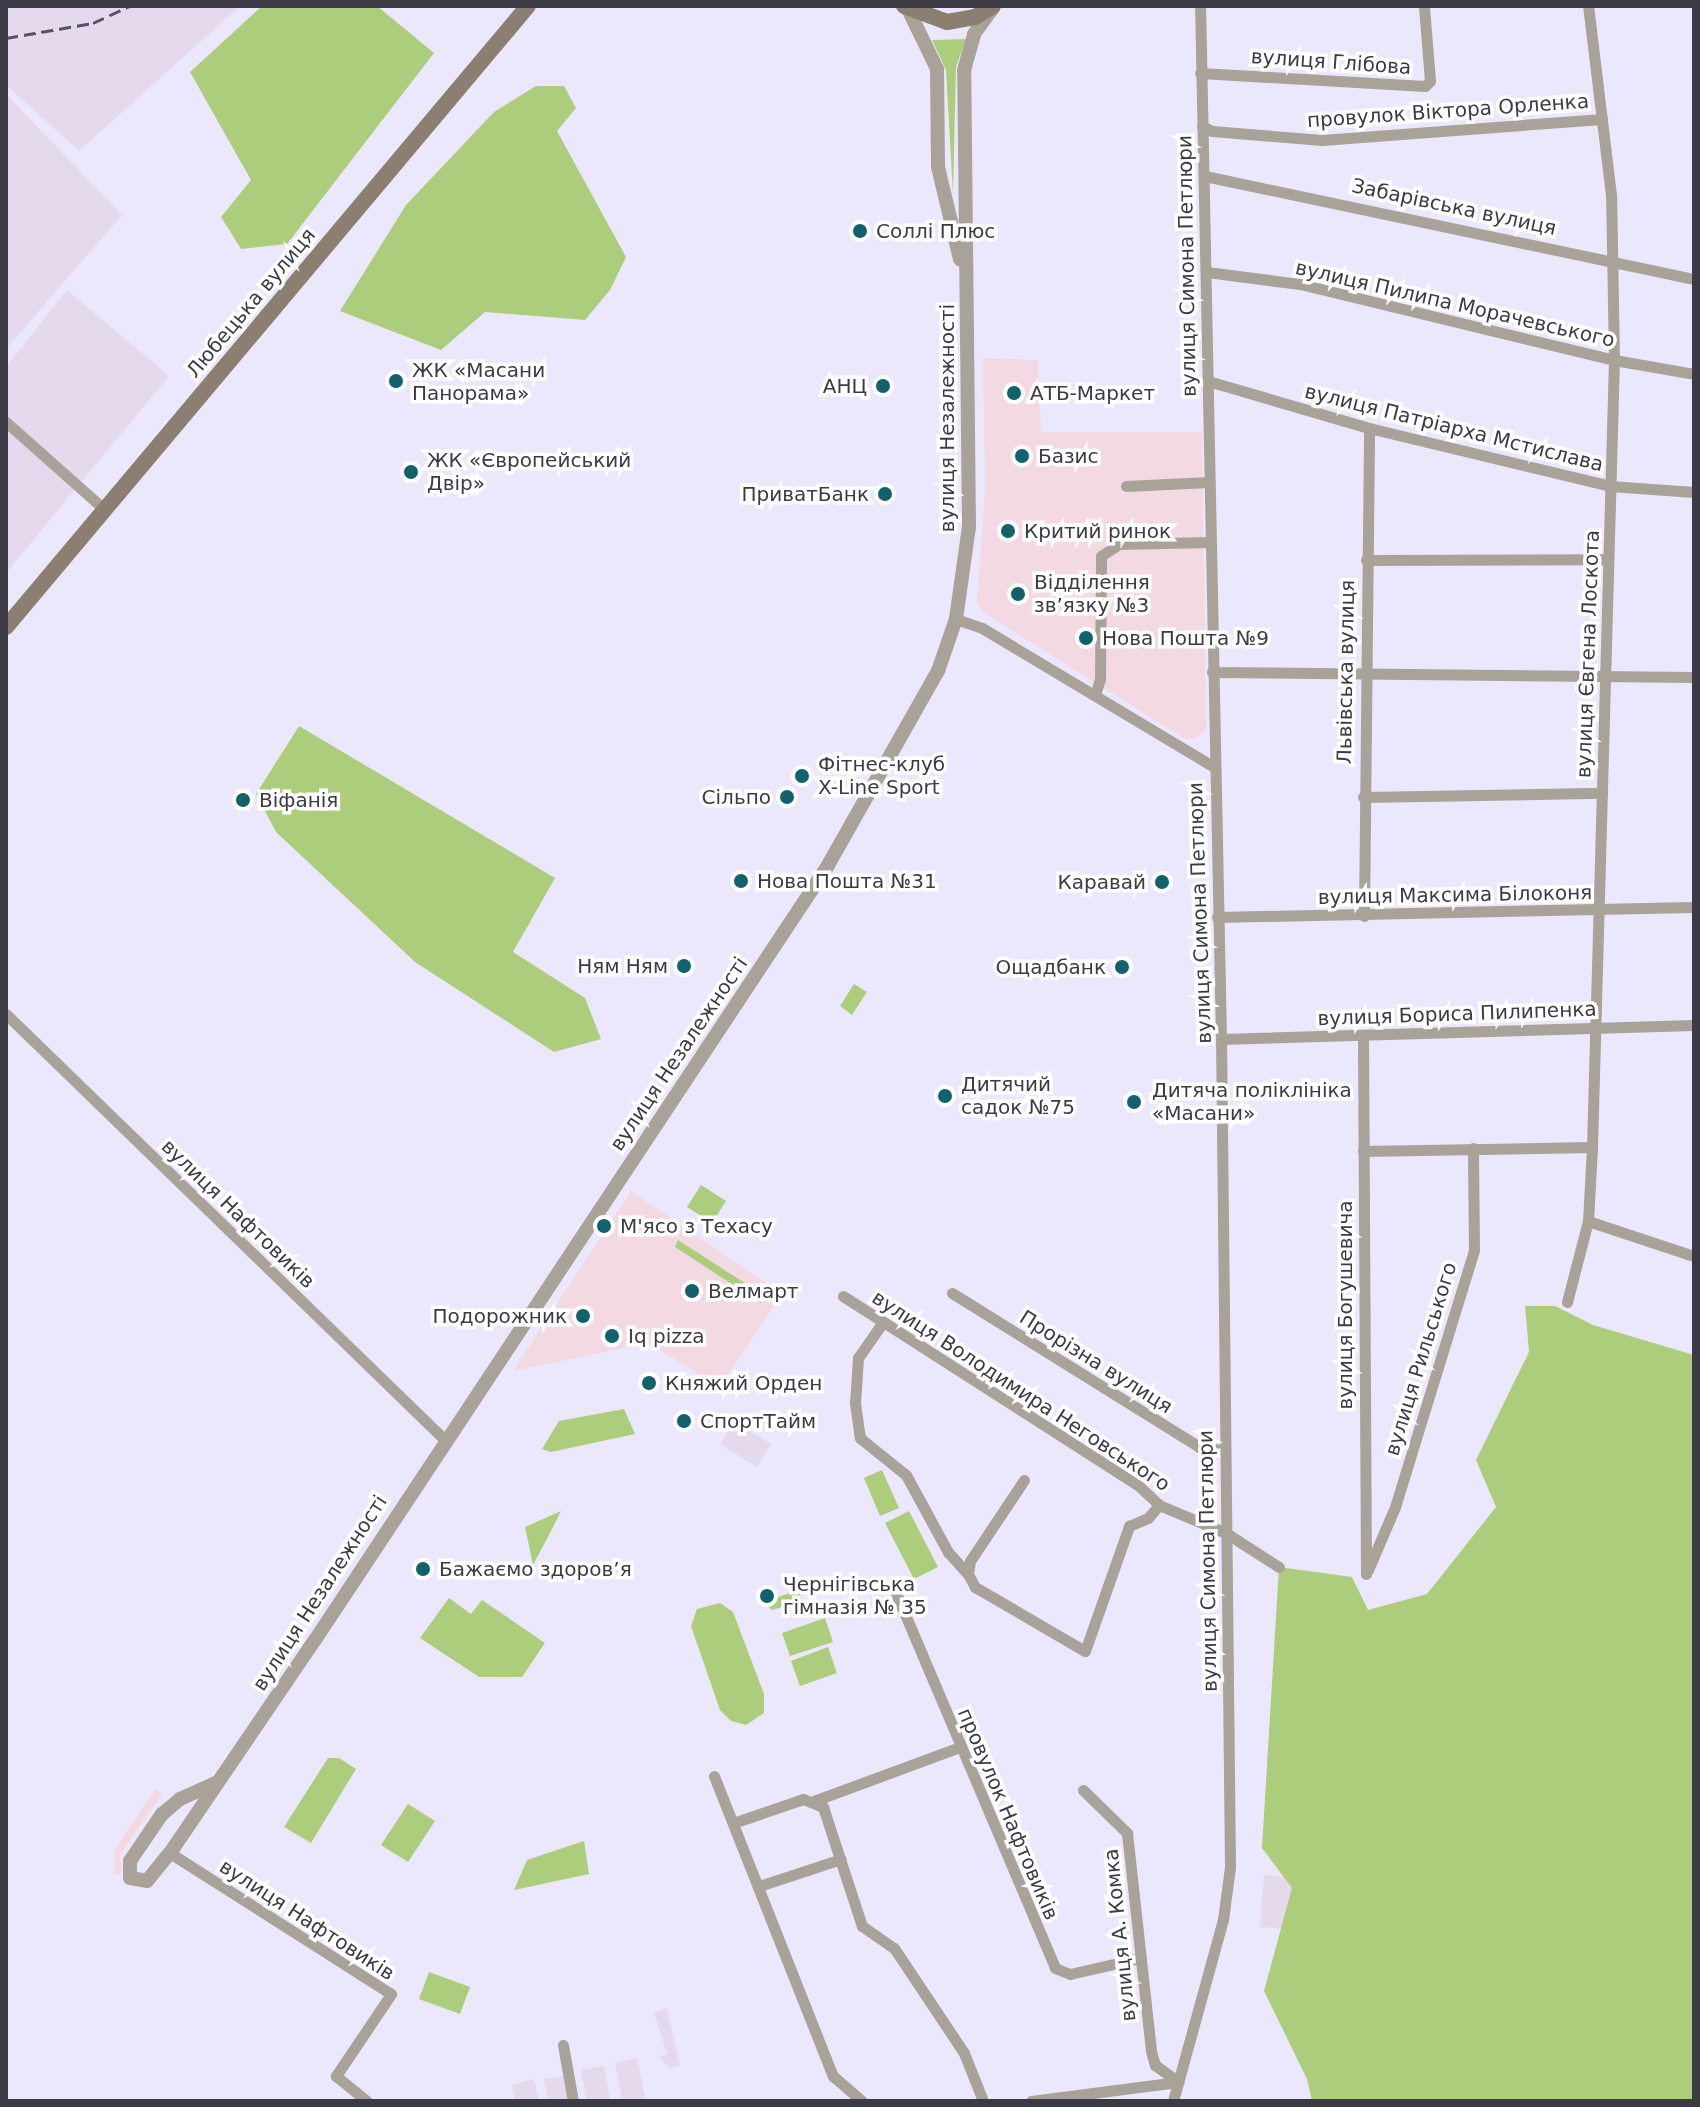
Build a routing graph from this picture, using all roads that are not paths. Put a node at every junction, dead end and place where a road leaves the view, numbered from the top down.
1 (528, 6) edge
2 (994, 6) edge
3 (1200, 6) edge
4 (1424, 6) edge
5 (1588, 6) edge
6 (906, 8) edge
7 (1200, 73) junction
8 (1602, 119) junction
9 (1202, 126) junction
10 (1205, 176) junction
11 (1613, 259) junction
12 (1207, 272) junction
13 (965, 277) junction
14 (1694, 279) edge
15 (1614, 360) junction
16 (1694, 374) edge
17 (1208, 381) junction
18 (6, 422) edge
19 (1369, 428) junction
20 (1209, 482) junction
21 (1126, 486) dead end
22 (1610, 486) junction
23 (1694, 492) edge
24 (103, 508) junction
25 (1210, 542) junction
26 (1608, 559) junction
27 (1366, 560) junction
28 (956, 619) junction
29 (6, 627) edge
30 (1212, 672) junction
31 (1363, 677) junction
32 (1605, 677) junction
33 (1694, 677) edge
34 (1095, 695) junction
35 (1214, 767) junction
36 (1602, 793) junction
37 (1363, 797) junction
38 (1694, 907) edge
39 (1598, 910) junction
40 (1364, 916) junction
41 (1217, 917) junction
42 (6, 1014) edge
43 (1694, 1025) edge
44 (1597, 1026) junction
45 (1363, 1036) junction
46 (1221, 1039) junction
47 (1592, 1147) junction
48 (1473, 1148) junction
49 (1363, 1151) junction
50 (1588, 1221) junction
51 (1694, 1256) edge
52 (952, 1293) dead end
53 (843, 1296) dead end
54 (1567, 1302) dead end
55 (883, 1322) junction
56 (445, 1440) junction
57 (1225, 1450) junction
58 (1024, 1480) dead end
59 (1159, 1505) junction
60 (1226, 1533) junction
61 (1279, 1567) dead end
62 (968, 1574) junction
63 (1366, 1574) joint
64 (896, 1593) dead end
65 (960, 1747) junction
66 (714, 1776) dead end
67 (218, 1782) junction
68 (1083, 1790) dead end
69 (811, 1802) junction
70 (736, 1822) junction
71 (170, 1853) junction
72 (841, 1859) junction
73 (759, 1886) junction
74 (1140, 1958) junction
75 (563, 2045) dead end
76 (1178, 2082) junction
77 (367, 2101) edge
78 (573, 2101) edge
79 (862, 2101) edge
80 (983, 2101) edge
81 (1031, 2101) edge
82 (1173, 2101) edge

1 - 24 main road, Любецька вулиця
2 - 6 main road, вулиця Незалежності
2 - 13 street, вулиця Незалежності
3 - 7 street, вулиця Симона Петлюри
4 - 7 street, вулиця Глібова
5 - 8 street, вулиця Євгена Лоскота
6 - 13 street, вулиця Незалежності
7 - 9 street, вулиця Симона Петлюри
8 - 9 street, провулок Віктора Орленка
8 - 11 street, вулиця Євгена Лоскота
9 - 10 street, вулиця Симона Петлюри
10 - 11 street, Забарівська вулиця
10 - 12 street, вулиця Симона Петлюри
11 - 14 street, Забарівська вулиця
11 - 15 street, вулиця Євгена Лоскота
12 - 15 street, вулиця Пилипа Морачевського
12 - 17 street, вулиця Симона Петлюри
13 - 28 street, вулиця Незалежності
15 - 16 street, вулиця Пилипа Морачевського
15 - 22 street, вулиця Євгена Лоскота
17 - 19 street, вулиця Патріарха Мстислава
17 - 20 street, вулиця Симона Петлюри
18 - 24 street
19 - 22 street, вулиця Патріарха Мстислава
19 - 27 street, Львівська вулиця
20 - 21 street
20 - 25 street, вулиця Симона Петлюри
22 - 23 street, вулиця Патріарха Мстислава
22 - 26 street, вулиця Євгена Лоскота
24 - 29 main road, Любецька вулиця
25 - 30 street, вулиця Симона Петлюри
25 - 34 street
26 - 27 street
26 - 32 street, вулиця Євгена Лоскота
27 - 31 street, Львівська вулиця
28 - 34 street
28 - 56 street, вулиця Незалежності
30 - 31 street
30 - 35 street, вулиця Симона Петлюри
31 - 32 street
31 - 37 street, Львівська вулиця
32 - 33 street
32 - 36 street, вулиця Євгена Лоскота
34 - 35 street
35 - 41 street, вулиця Симона Петлюри
36 - 37 street
36 - 39 street, вулиця Євгена Лоскота
37 - 40 street, Львівська вулиця
38 - 39 street, вулиця Максима Білоконя
39 - 40 street, вулиця Максима Білоконя
39 - 44 street, вулиця Євгена Лоскота
40 - 41 street, вулиця Максима Білоконя
41 - 46 street, вулиця Симона Петлюри
42 - 56 street, вулиця Нафтовиків
43 - 44 street, вулиця Бориса Пилипенка
44 - 45 street, вулиця Бориса Пилипенка
44 - 47 street, вулиця Євгена Лоскота
45 - 46 street, вулиця Бориса Пилипенка
45 - 49 street, вулиця Богушевича
46 - 57 street, вулиця Симона Петлюри
47 - 48 street
47 - 50 street, вулиця Євгена Лоскота
48 - 49 street
48 - 63 street, вулиця Рильського
49 - 63 street, вулиця Богушевича
50 - 51 street
50 - 54 street, вулиця Євгена Лоскота
52 - 57 street, Прорізна вулиця
53 - 55 street, вулиця Володимира Неговського
55 - 59 street, вулиця Володимира Неговського
55 - 62 street
56 - 67 street, вулиця Незалежності
57 - 60 street, вулиця Симона Петлюри
58 - 62 street
59 - 60 street, вулиця Володимира Неговського
59 - 62 street
60 - 61 street, вулиця Володимира Неговського
60 - 76 street, вулиця Симона Петлюри
64 - 65 street, провулок Нафтовиків
65 - 69 street
65 - 74 street, провулок Нафтовиків
66 - 70 street
67 - 71 street, вулиця Незалежності
67 - 71 street, вулиця Незалежності
68 - 74 street, вулиця А. Комка
69 - 70 street
69 - 72 street
70 - 73 street
71 - 77 street, вулиця Нафтовиків
72 - 73 street
72 - 80 street
73 - 79 street
74 - 76 street, вулиця А. Комка
75 - 78 street
76 - 81 street
76 - 82 street, вулиця Симона Петлюри

